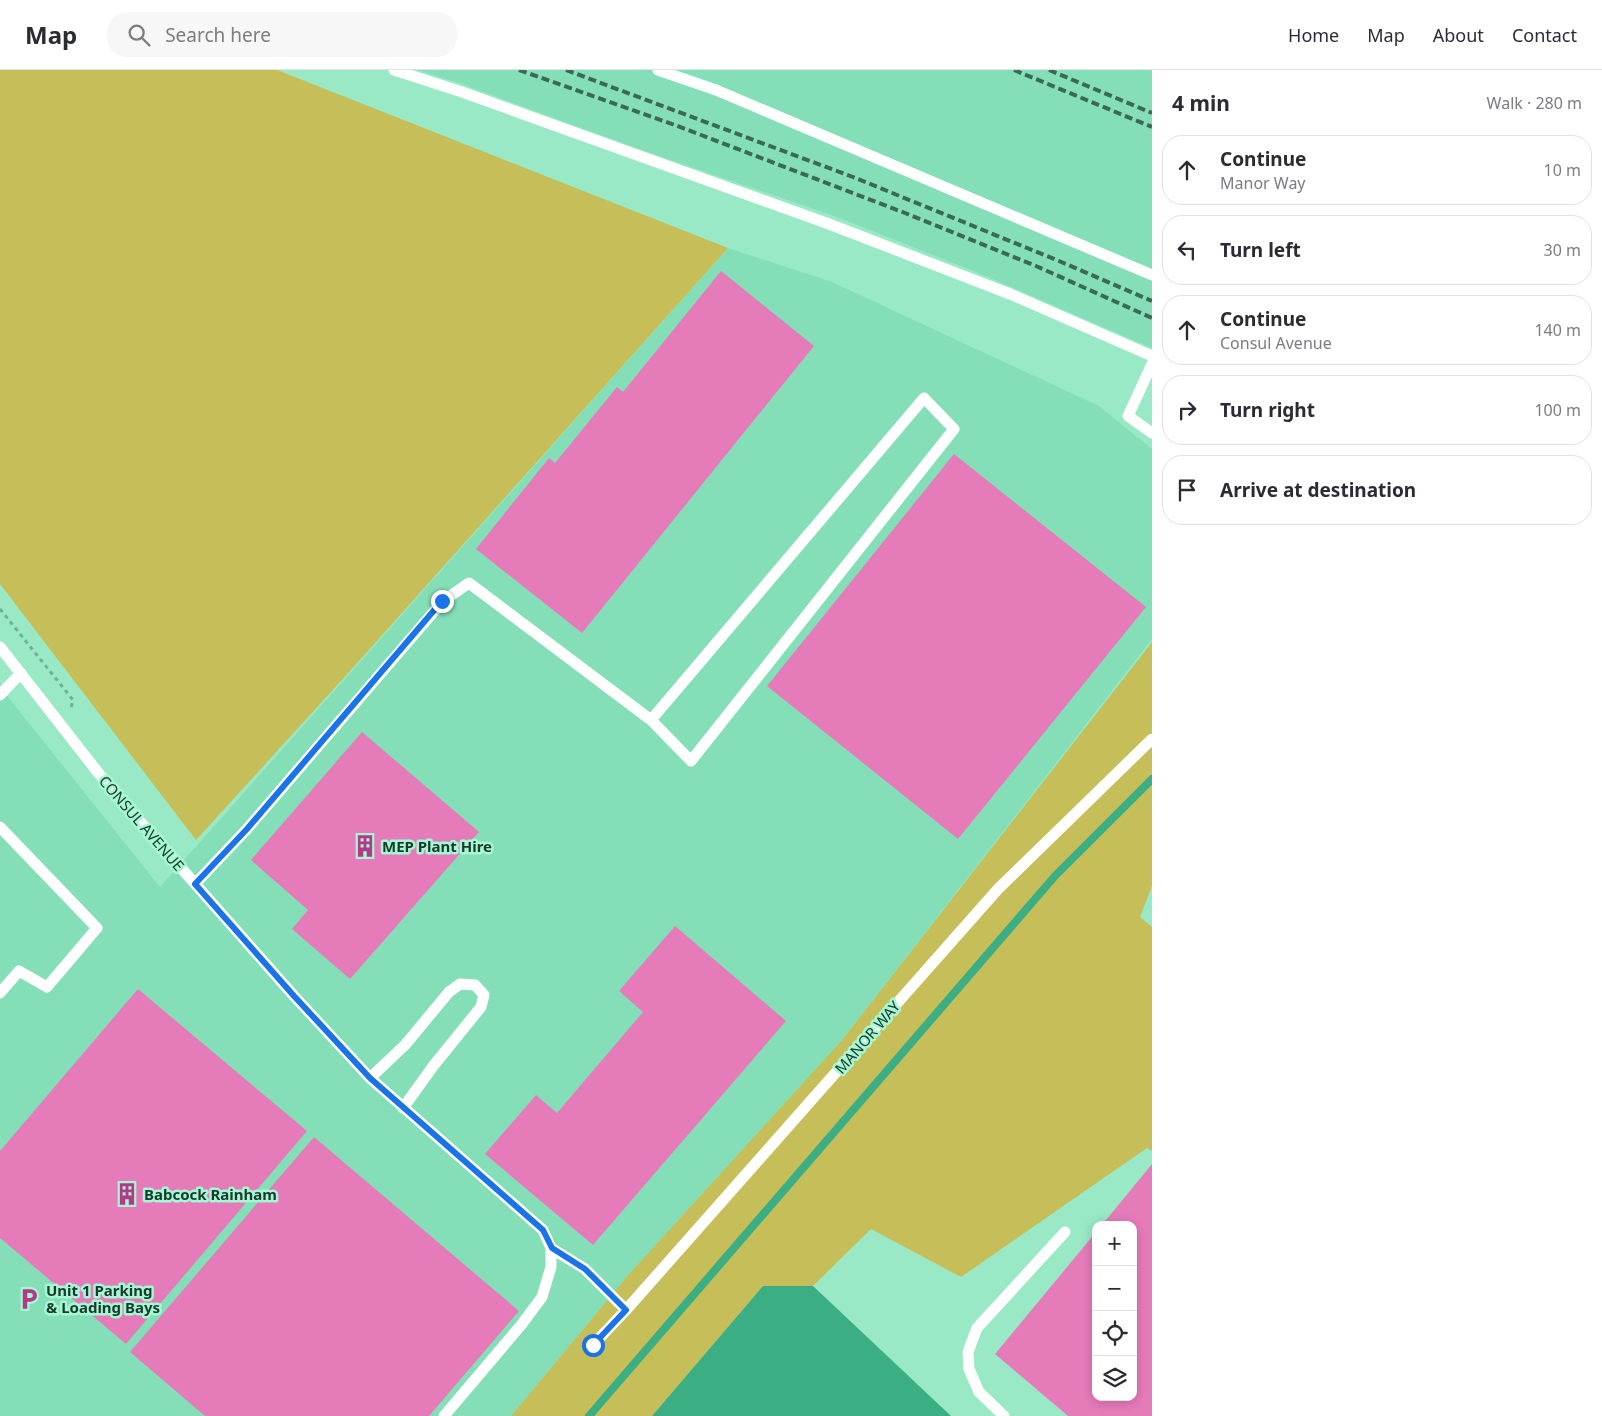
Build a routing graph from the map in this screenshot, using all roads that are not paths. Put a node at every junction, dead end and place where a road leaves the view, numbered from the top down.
1 (394, 70) edge
2 (658, 70) edge
3 (1152, 275) edge
4 (1152, 356) edge
5 (1152, 364) edge
6 (1152, 433) edge
7 (0, 648) edge
8 (21, 673) junction
9 (0, 695) edge
10 (651, 720) junction
11 (1152, 739) edge
12 (0, 827) edge
13 (195, 884) junction
14 (0, 993) edge
15 (370, 1078) junction
16 (403, 1108) junction
17 (1065, 1232) dead end
18 (552, 1248) junction
19 (626, 1310) junction
20 (593, 1345) dead end
21 (444, 1416) edge
22 (1004, 1416) edge

1 - 4 lane
2 - 3 lane
5 - 6 lane
7 - 8 lane, CONSUL AVENUE
8 - 9 lane
8 - 13 lane, CONSUL AVENUE
10 - 10 lane
10 - 13 lane
11 - 19 lane, MANOR WAY
12 - 14 lane
13 - 15 lane, CONSUL AVENUE
15 - 16 lane, CONSUL AVENUE
15 - 16 lane
16 - 18 lane, CONSUL AVENUE
17 - 22 lane
18 - 19 lane
18 - 21 lane
19 - 20 lane, MANOR WAY

